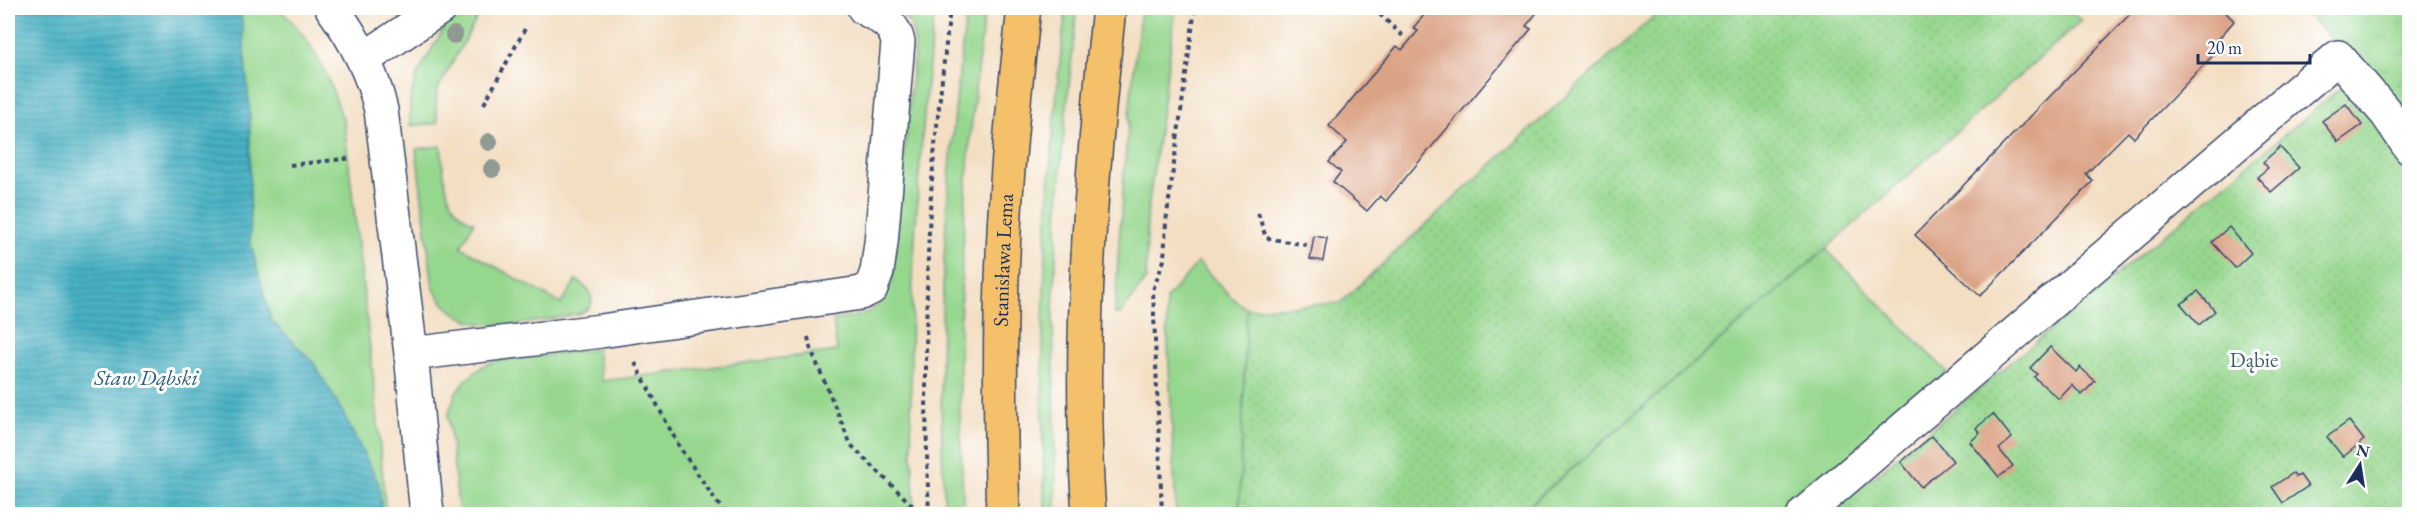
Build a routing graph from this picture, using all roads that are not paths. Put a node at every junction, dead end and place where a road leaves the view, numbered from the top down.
1 (332, 8) edge
2 (440, 8) edge
3 (864, 8) edge
4 (1024, 8) edge
5 (1108, 8) edge
6 (364, 59) junction
7 (2409, 148) edge
8 (411, 354) junction
9 (427, 514) edge
10 (1003, 514) edge
11 (1089, 514) edge
12 (1804, 514) edge

1 - 6 street
2 - 6 street
3 - 8 street
4 - 10 main road, Stanisława Lema
5 - 11 main road
6 - 8 street
7 - 12 street
8 - 9 street

